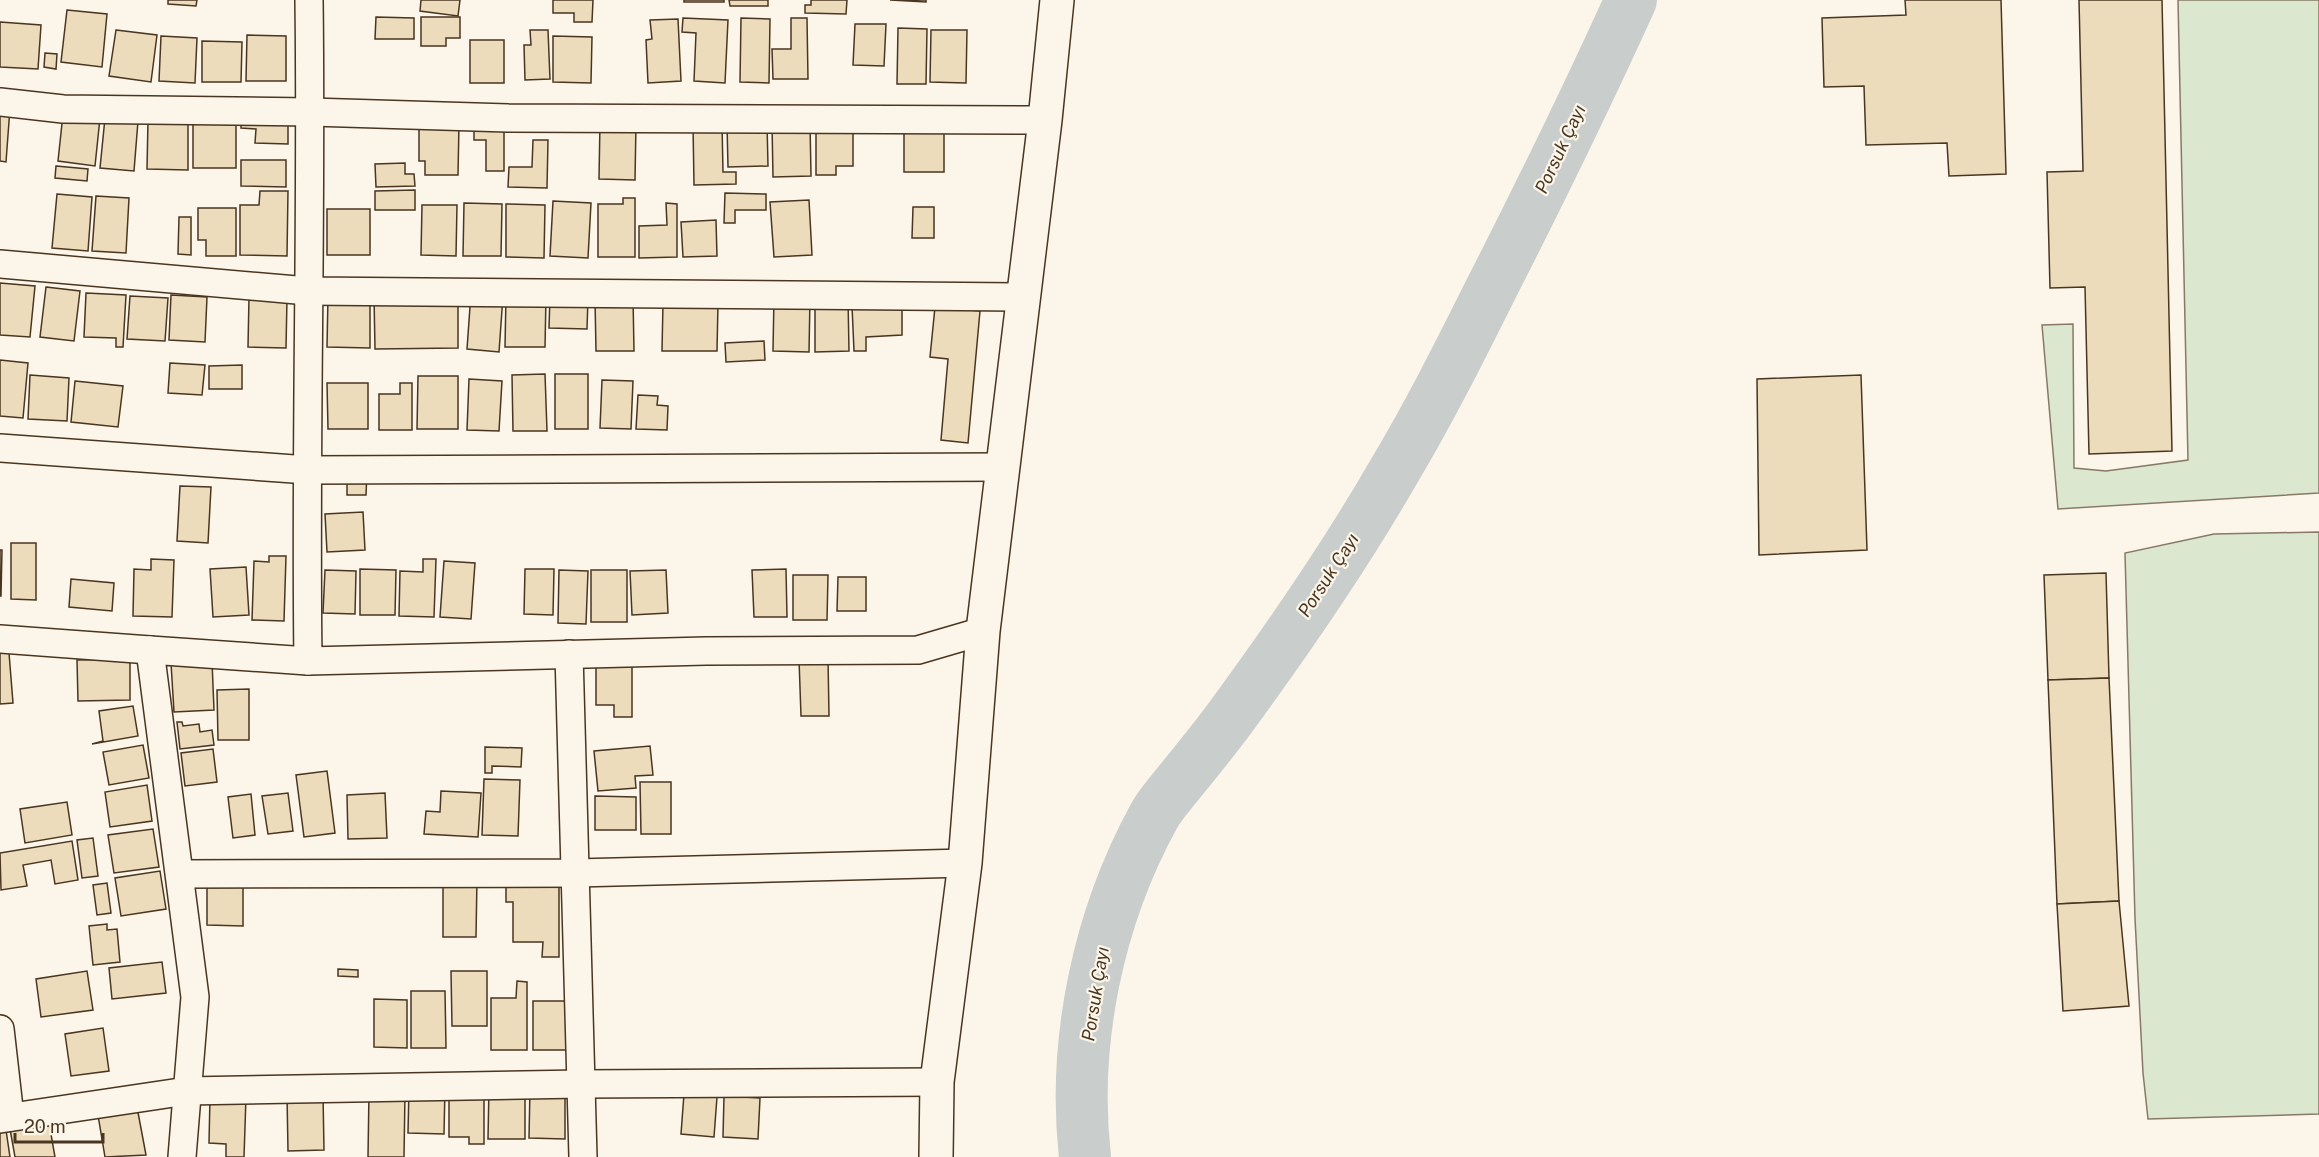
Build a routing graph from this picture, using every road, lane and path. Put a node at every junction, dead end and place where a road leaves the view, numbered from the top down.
1 (309, 0) edge
2 (1057, 0) edge
3 (0, 102) edge
4 (311, 112) junction
5 (1045, 120) junction
6 (0, 264) edge
7 (308, 291) junction
8 (1022, 297) junction
9 (0, 447) edge
10 (1003, 467) junction
11 (308, 470) junction
12 (983, 631) junction
13 (0, 639) edge
14 (150, 650) junction
15 (569, 654) junction
16 (308, 661) junction
17 (965, 864) junction
18 (576, 873) junction
19 (180, 874) junction
20 (0, 1029) edge
21 (937, 1082) junction
22 (581, 1084) junction
23 (187, 1091) junction
24 (5, 1118) edge
25 (182, 1157) edge
26 (583, 1157) edge
27 (936, 1157) edge

1 - 4 street
2 - 5 street
3 - 4 street
4 - 5 street
4 - 7 street
5 - 8 street
6 - 7 street
7 - 8 street
7 - 11 street
8 - 10 street
9 - 11 street
10 - 11 street
10 - 12 street
11 - 16 street
12 - 15 street
12 - 17 street
13 - 14 street
14 - 16 street
14 - 19 street
15 - 16 street
15 - 18 street
17 - 18 street
17 - 21 street
18 - 19 street
18 - 22 street
19 - 23 street
20 - 24 street
21 - 22 street
21 - 27 street
22 - 23 street
22 - 26 street
23 - 24 street
23 - 25 street

